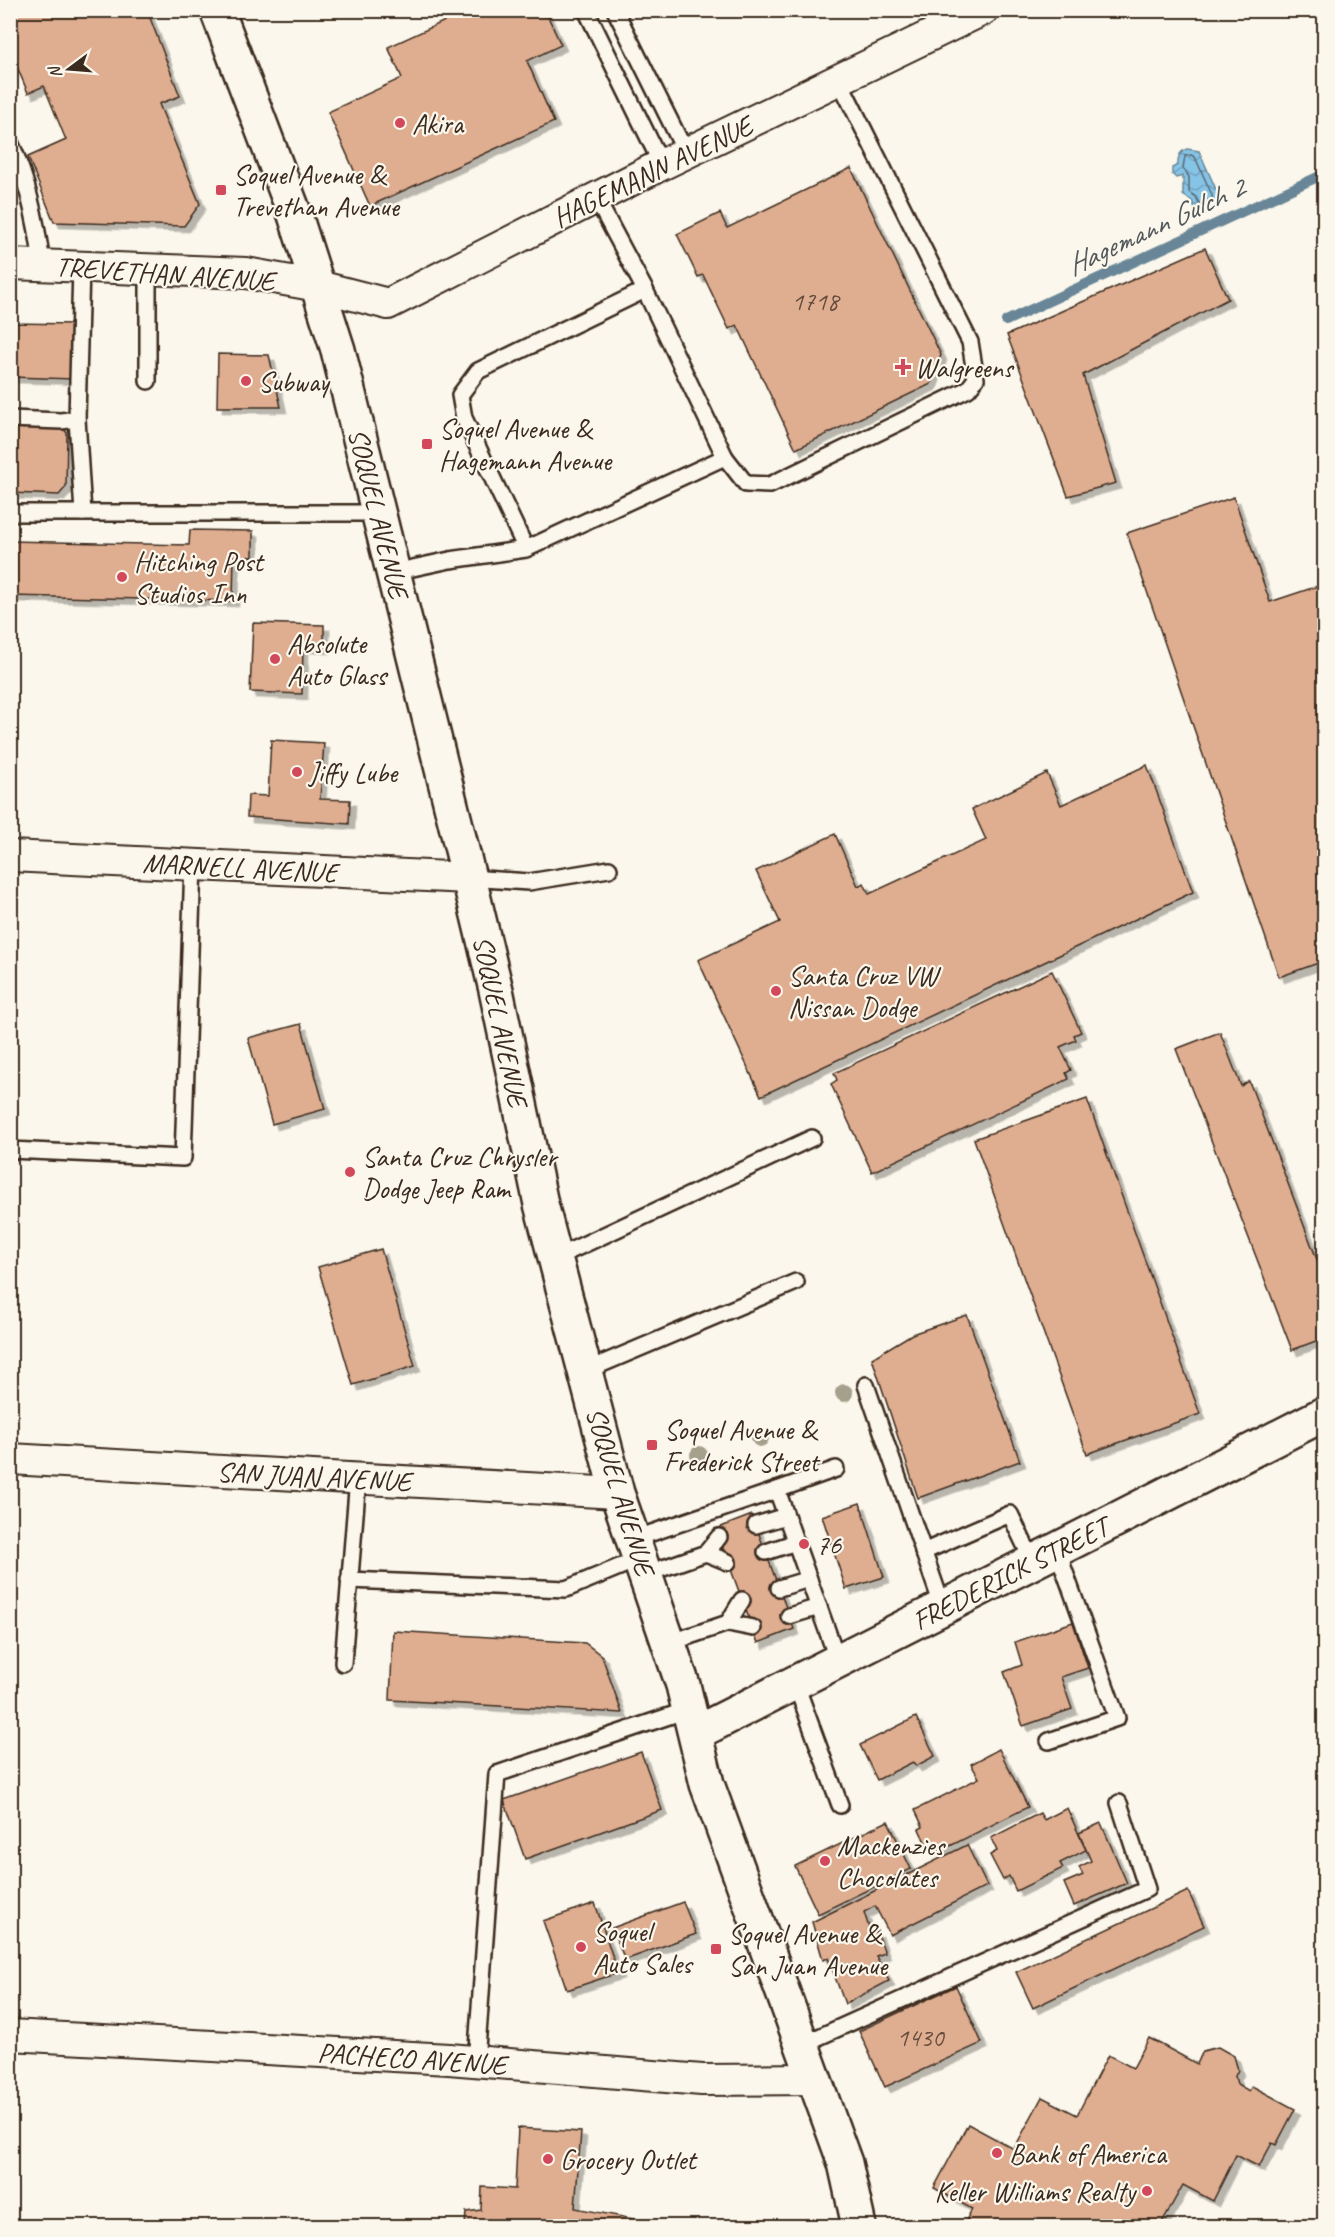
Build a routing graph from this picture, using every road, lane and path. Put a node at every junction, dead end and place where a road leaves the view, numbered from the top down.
1 (217, 10) edge
2 (586, 10) edge
3 (615, 10) edge
4 (983, 10) edge
5 (839, 80) junction
6 (10, 142) edge
7 (674, 159) junction
8 (596, 198) junction
9 (10, 264) edge
10 (42, 265) junction
11 (81, 267) junction
12 (148, 269) junction
13 (318, 286) junction
14 (645, 291) junction
15 (148, 381) dead end
16 (10, 419) edge
17 (77, 419) junction
18 (724, 457) junction
19 (10, 513) edge
20 (83, 513) junction
21 (379, 513) junction
22 (526, 549) junction
23 (394, 572) junction
24 (10, 856) edge
25 (193, 864) junction
26 (609, 869) dead end
27 (469, 878) junction
28 (812, 1138) dead end
29 (10, 1150) edge
30 (555, 1258) junction
31 (796, 1282) dead end
32 (585, 1371) junction
33 (866, 1384) dead end
34 (1324, 1414) edge
35 (10, 1459) edge
36 (836, 1469) dead end
37 (358, 1478) junction
38 (777, 1490) junction
39 (617, 1493) junction
40 (786, 1516) junction
41 (756, 1525) dead end
42 (719, 1537) dead end
43 (796, 1542) junction
44 (766, 1552) dead end
45 (923, 1552) junction
46 (706, 1554) junction
47 (1045, 1556) junction
48 (640, 1557) junction
49 (728, 1562) dead end
50 (809, 1579) junction
51 (349, 1580) junction
52 (779, 1588) dead end
53 (742, 1600) dead end
54 (819, 1607) junction
55 (943, 1608) junction
56 (789, 1616) dead end
57 (728, 1623) junction
58 (753, 1628) dead end
59 (669, 1643) junction
60 (838, 1661) junction
61 (343, 1663) dead end
62 (795, 1682) junction
63 (693, 1721) junction
64 (1049, 1741) dead end
65 (1119, 1803) dead end
66 (840, 1805) dead end
67 (10, 2035) edge
68 (801, 2045) junction
69 (476, 2062) junction
70 (814, 2079) junction
71 (845, 2163) junction
72 (860, 2226) edge
73 (879, 2226) edge

1 - 13 main road, SOQUEL AVENUE
2 - 7 lane
3 - 7 lane
4 - 5 street, HAGEMANN AVENUE
5 - 7 street, HAGEMANN AVENUE
5 - 18 lane
6 - 10 lane
7 - 8 street, HAGEMANN AVENUE
8 - 13 street, HAGEMANN AVENUE
8 - 14 lane
9 - 10 street, TREVETHAN AVENUE
10 - 11 street, TREVETHAN AVENUE
11 - 12 street, TREVETHAN AVENUE
11 - 17 lane
12 - 13 street, TREVETHAN AVENUE
12 - 15 lane
13 - 21 main road, SOQUEL AVENUE
14 - 18 lane
14 - 22 lane
16 - 17 lane
17 - 20 lane
18 - 22 lane
19 - 20 lane
20 - 21 lane
21 - 23 main road, SOQUEL AVENUE
22 - 23 lane
23 - 27 main road, SOQUEL AVENUE
24 - 25 street, MARNELL AVENUE
25 - 27 street, MARNELL AVENUE
25 - 29 lane
26 - 27 lane
27 - 30 main road, SOQUEL AVENUE
28 - 30 lane
30 - 32 main road, SOQUEL AVENUE
31 - 32 lane
32 - 39 main road, SOQUEL AVENUE
33 - 45 lane
34 - 47 main road, FREDERICK STREET
35 - 37 street, SAN JUAN AVENUE
36 - 38 lane
37 - 39 street, SAN JUAN AVENUE
37 - 51 lane
38 - 40 lane
38 - 48 lane
39 - 48 main road, SOQUEL AVENUE
40 - 41 lane
40 - 43 lane
42 - 46 lane
43 - 44 lane
43 - 50 lane
45 - 47 lane
45 - 55 lane
46 - 48 lane
46 - 49 lane
47 - 55 main road, FREDERICK STREET
47 - 64 lane
48 - 51 lane
48 - 59 main road, SOQUEL AVENUE
50 - 52 lane
50 - 54 lane
51 - 61 lane
53 - 57 lane
54 - 56 lane
54 - 60 lane
55 - 60 main road, FREDERICK STREET
57 - 58 lane
57 - 59 lane
59 - 63 main road, SOQUEL AVENUE
60 - 62 main road, FREDERICK STREET
62 - 63 main road, FREDERICK STREET
62 - 66 lane
63 - 68 main road, SOQUEL AVENUE
63 - 69 lane
65 - 68 lane
67 - 69 street, PACHECO AVENUE
68 - 70 main road, SOQUEL AVENUE
69 - 70 street, PACHECO AVENUE
70 - 71 main road, SOQUEL AVENUE
71 - 72 main road, SOQUEL AVENUE
71 - 73 main road, SOQUEL AVENUE

